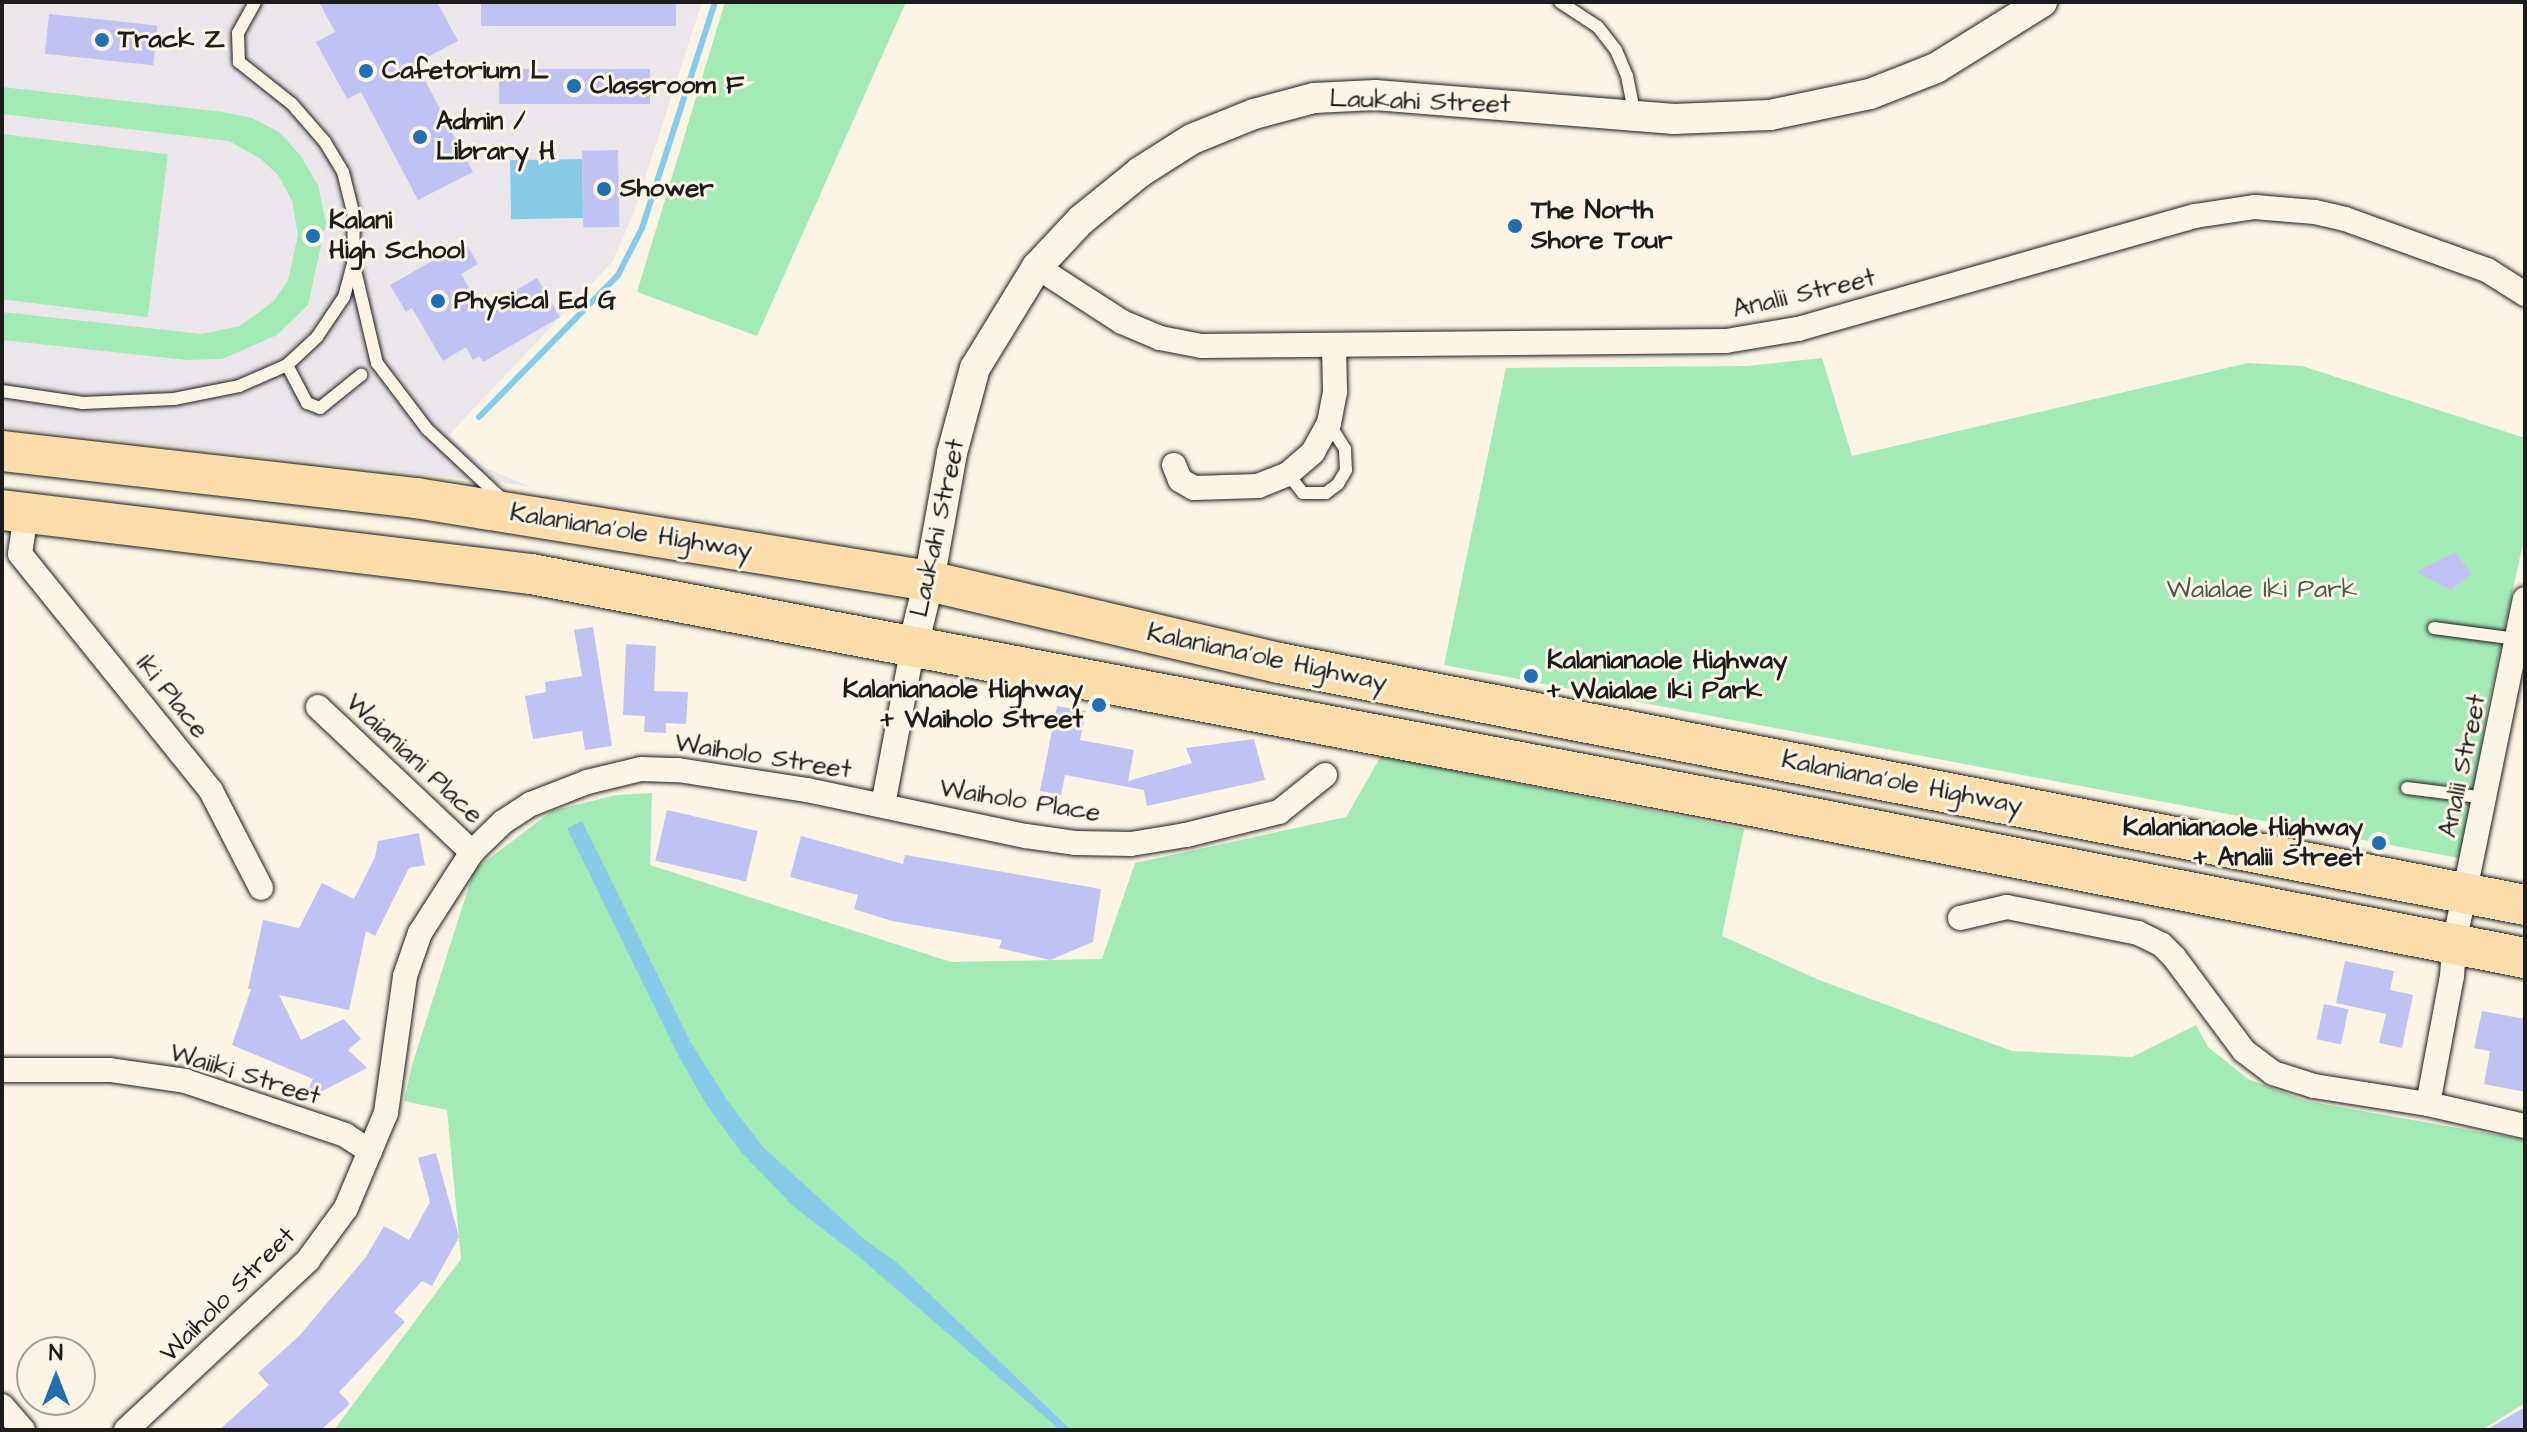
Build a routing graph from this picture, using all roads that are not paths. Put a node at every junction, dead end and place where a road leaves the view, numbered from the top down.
1 (255, 2) edge
2 (1560, 2) edge
3 (2042, 2) edge
4 (1635, 116) junction
5 (353, 263) junction
6 (1037, 267) junction
7 (2525, 294) edge
8 (1334, 346) junction
9 (287, 365) junction
10 (361, 375) dead end
11 (2, 391) edge
12 (1329, 423) junction
13 (2, 451) edge
14 (1174, 465) dead end
15 (1288, 474) junction
16 (14, 511) edge
17 (518, 513) junction
18 (11, 557) edge
19 (929, 581) junction
20 (2525, 599) edge
21 (2434, 628) dead end
22 (2516, 639) junction
23 (913, 646) junction
24 (2515, 703) edge
25 (318, 707) dead end
26 (1325, 775) dead end
27 (2407, 788) dead end
28 (2486, 798) junction
29 (883, 805) junction
30 (472, 852) junction
31 (261, 888) dead end
32 (2465, 891) junction
33 (2525, 905) edge
34 (1960, 918) dead end
35 (2454, 944) junction
36 (2525, 958) edge
37 (2, 1070) edge
38 (2428, 1104) junction
39 (2525, 1126) edge
40 (370, 1151) junction
41 (2, 1406) edge
42 (23, 1430) edge
43 (126, 1430) edge

1 - 5 lane
2 - 4 lane
3 - 4 street, Laukahi Street
4 - 6 street, Laukahi Street
5 - 9 lane
5 - 17 lane
6 - 8 street, Analii Street
6 - 19 street, Laukahi Street
7 - 8 street, Analii Street
8 - 12 street
9 - 10 lane
9 - 11 lane
12 - 15 street
12 - 15 lane
13 - 17 highway, Kalaniana’ole Highway
14 - 15 street
16 - 18 street, Iki Place
16 - 23 highway, Kalaniana’ole Highway
17 - 19 highway, Kalaniana’ole Highway
18 - 31 street, Iki Place
19 - 23 street, Laukahi Street
19 - 32 highway, Kalaniana’ole Highway
20 - 22 street, Analii Street
21 - 22 lane
22 - 24 street, Analii Street
23 - 29 street, Waiholo Street
23 - 35 highway, Kalaniana’ole Highway
24 - 28 street, Analii Street
25 - 30 street, Waianiani Place
26 - 29 street, Waiholo Place
27 - 28 lane
28 - 32 street, Analii Street
29 - 30 street, Waiholo Street
30 - 40 street, Waiholo Street
32 - 33 highway, Kalaniana’ole Highway
32 - 35 street, Analii Street
34 - 38 street
35 - 36 highway, Kalaniana’ole Highway
35 - 38 street, Analii Street
37 - 40 street, Waiiki Street
38 - 39 street
40 - 43 street, Waiholo Street
41 - 42 street

